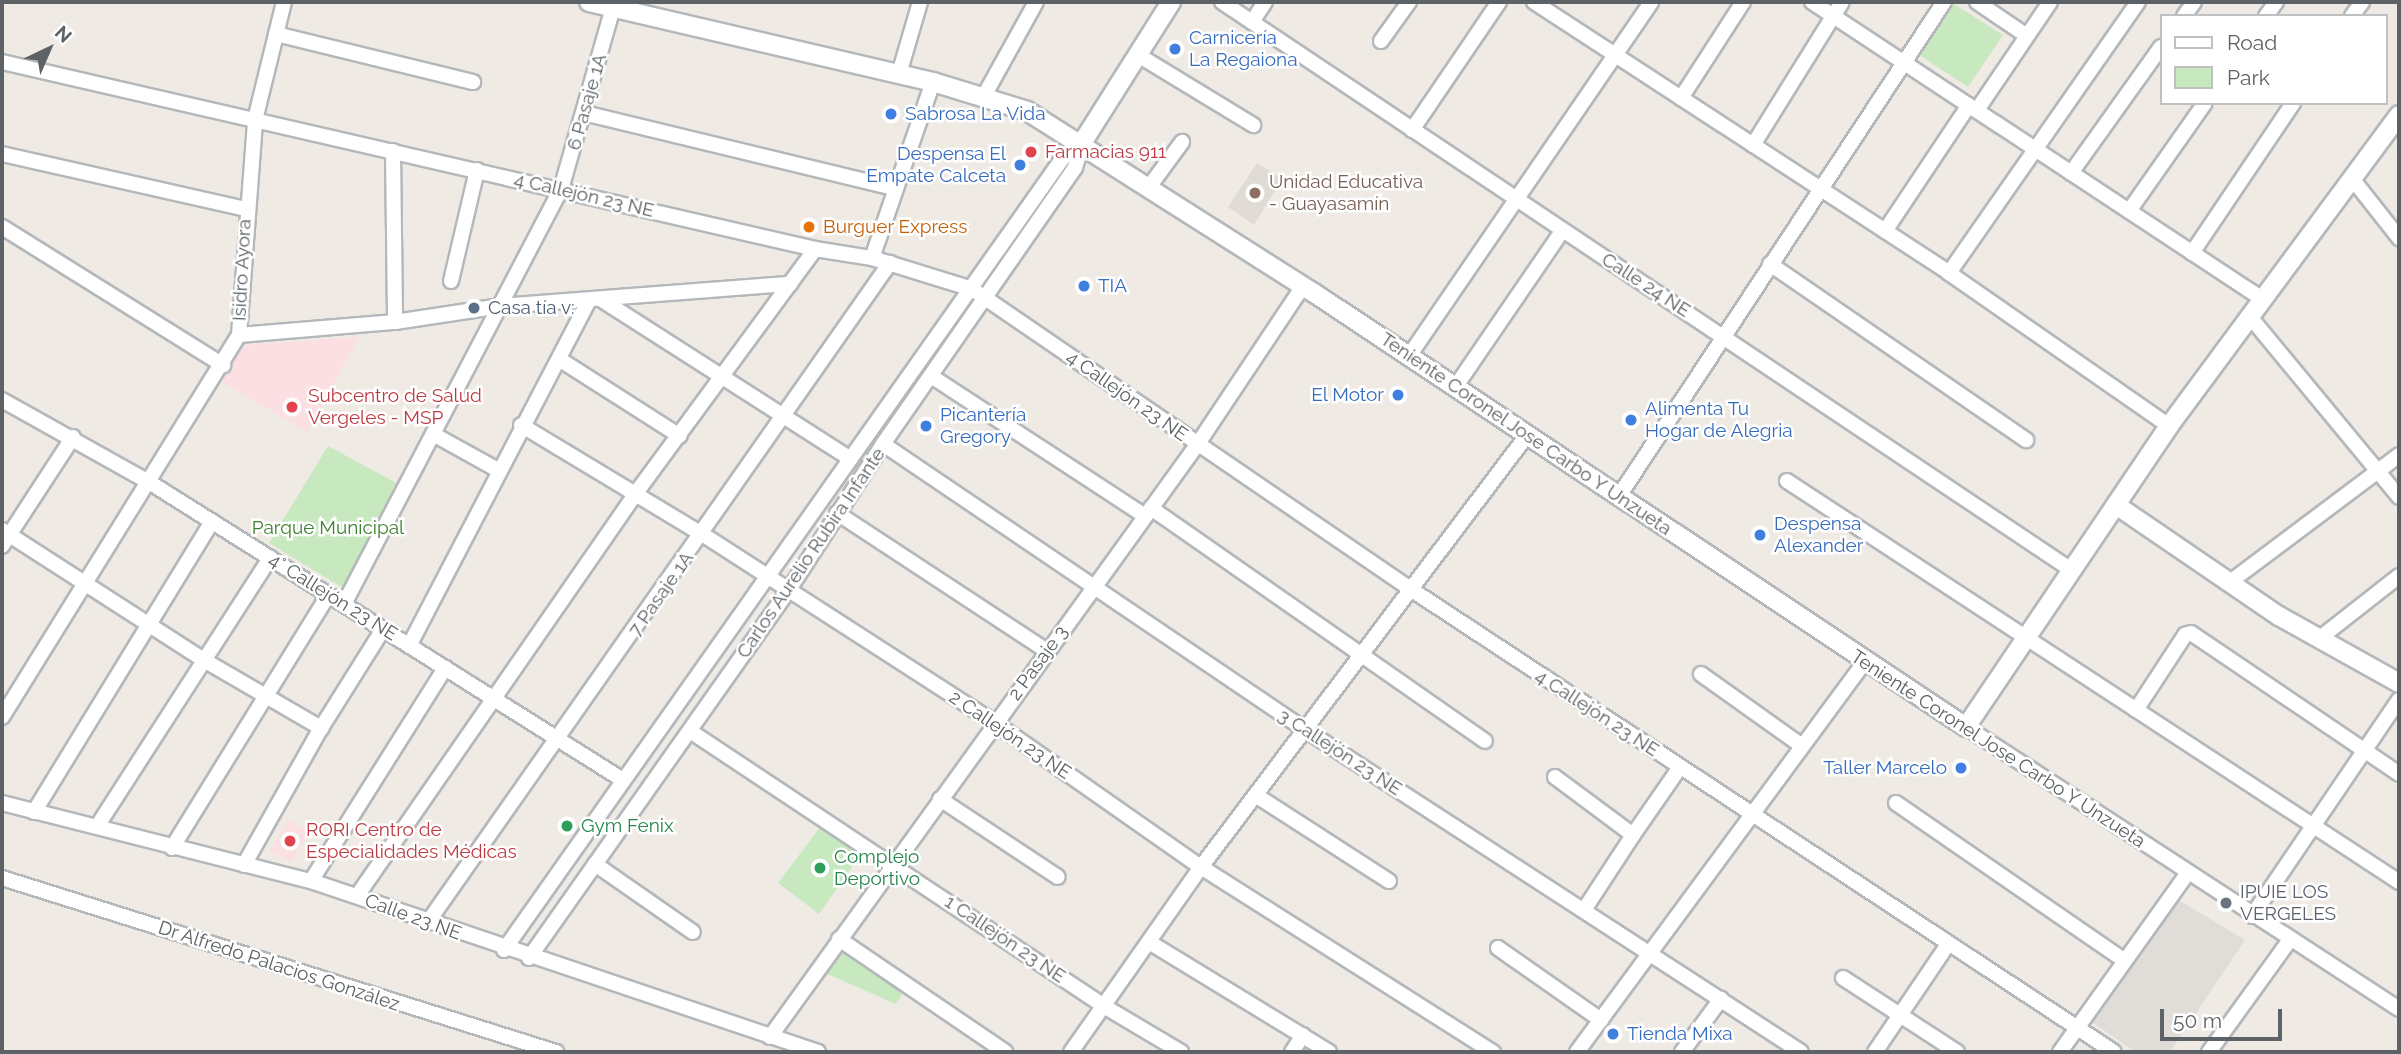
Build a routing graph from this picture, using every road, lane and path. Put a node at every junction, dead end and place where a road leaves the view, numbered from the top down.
1 (284, 2) edge
2 (920, 2) edge
3 (1037, 2) edge
4 (1171, 2) edge
5 (1222, 2) edge
6 (1265, 2) edge
7 (1409, 2) edge
8 (1499, 2) edge
9 (1534, 2) edge
10 (1651, 2) edge
11 (1743, 2) edge
12 (1812, 2) edge
13 (1843, 2) edge
14 (1944, 2) edge
15 (1977, 2) edge
16 (2050, 2) edge
17 (2138, 2) edge
18 (599, 4) edge
19 (1551, 6) edge
20 (1834, 16) junction
21 (1252, 22) junction
22 (276, 34) junction
23 (2027, 36) junction
24 (1381, 41) dead end
25 (2160, 48) edge
26 (1138, 55) junction
27 (1616, 55) junction
28 (2, 62) edge
29 (1905, 63) junction
30 (899, 74) junction
31 (473, 82) dead end
32 (933, 82) junction
33 (984, 96) junction
34 (1681, 98) junction
35 (2204, 105) edge
36 (2292, 105) edge
37 (1973, 108) junction
38 (584, 113) junction
39 (2399, 115) edge
40 (255, 120) junction
41 (1253, 125) dead end
42 (1412, 130) junction
43 (1182, 142) dead end
44 (1082, 143) junction
45 (1753, 145) junction
46 (2034, 148) junction
47 (393, 151) junction
48 (2, 154) edge
49 (477, 170) junction
50 (2071, 173) junction
51 (2354, 181) junction
52 (1149, 187) junction
53 (895, 188) junction
54 (1821, 188) junction
55 (561, 189) junction
56 (1516, 200) junction
57 (246, 209) junction
58 (2129, 211) junction
59 (2, 227) edge
60 (1562, 231) junction
61 (1885, 231) junction
62 (2399, 238) edge
63 (815, 249) junction
64 (2192, 253) junction
65 (872, 258) junction
66 (890, 263) junction
67 (1770, 264) junction
68 (1949, 273) junction
69 (451, 281) dead end
70 (790, 284) junction
71 (1303, 286) junction
72 (978, 292) junction
73 (2264, 300) junction
74 (595, 301) junction
75 (501, 306) junction
76 (2251, 318) junction
77 (395, 322) junction
78 (239, 335) junction
79 (1723, 335) junction
80 (1409, 356) junction
81 (559, 359) junction
82 (223, 365) junction
83 (931, 376) junction
84 (722, 378) junction
85 (1456, 386) junction
86 (2, 400) edge
87 (784, 415) junction
88 (521, 425) junction
89 (2169, 426) junction
90 (433, 434) junction
91 (1528, 434) junction
92 (680, 436) junction
93 (73, 437) junction
94 (2026, 440) dead end
95 (883, 444) junction
96 (1197, 445) junction
97 (2399, 456) edge
98 (851, 459) junction
99 (498, 470) junction
100 (2379, 471) junction
101 (1787, 481) dead end
102 (149, 482) junction
103 (636, 493) junction
104 (1619, 496) junction
105 (2399, 497) edge
106 (2116, 505) junction
107 (1148, 512) junction
108 (837, 513) junction
109 (212, 521) junction
110 (702, 534) junction
111 (4, 537) edge
112 (270, 558) junction
113 (2070, 569) junction
114 (2399, 576) edge
115 (767, 578) junction
116 (85, 582) junction
117 (2230, 582) junction
118 (1093, 586) junction
119 (788, 590) junction
120 (1412, 590) junction
121 (328, 595) junction
122 (344, 604) junction
123 (147, 624) junction
124 (383, 629) junction
125 (2320, 638) junction
126 (2025, 639) junction
127 (410, 646) junction
128 (1047, 651) junction
129 (1363, 657) junction
130 (202, 659) junction
131 (1865, 661) junction
132 (445, 668) junction
133 (1701, 674) dead end
134 (2399, 683) edge
135 (262, 696) junction
136 (2399, 700) edge
137 (496, 701) junction
138 (2136, 710) junction
139 (2, 717) edge
140 (995, 723) junction
141 (1966, 727) junction
142 (321, 728) junction
143 (690, 731) junction
144 (1307, 731) junction
145 (559, 740) junction
146 (1485, 741) dead end
147 (1802, 746) junction
148 (2364, 752) junction
149 (1680, 767) junction
150 (2399, 774) edge
151 (1555, 777) dead end
152 (623, 780) junction
153 (1257, 796) junction
154 (940, 799) junction
155 (2, 803) edge
156 (1896, 803) dead end
157 (34, 811) junction
158 (1751, 815) junction
159 (2314, 824) junction
160 (97, 825) junction
161 (1633, 835) junction
162 (172, 848) junction
163 (893, 863) junction
164 (595, 864) junction
165 (244, 865) junction
166 (1201, 867) junction
167 (2187, 874) junction
168 (1058, 877) dead end
169 (2, 878) edge
170 (311, 881) junction
171 (1389, 881) dead end
172 (2399, 882) edge
173 (357, 896) junction
174 (1584, 910) junction
175 (2252, 916) junction
176 (428, 922) junction
177 (693, 932) dead end
178 (839, 939) junction
179 (2289, 941) junction
180 (1149, 942) junction
181 (1948, 944) junction
182 (1497, 948) dead end
183 (505, 950) junction
184 (1650, 953) junction
185 (529, 958) junction
186 (2125, 961) junction
187 (1843, 978) dead end
188 (1721, 999) junction
189 (1102, 1005) junction
190 (2399, 1009) edge
191 (1900, 1015) junction
192 (1601, 1020) junction
193 (2077, 1028) junction
194 (1303, 1035) junction
195 (770, 1037) junction
196 (556, 1052) edge
197 (818, 1052) edge
198 (1005, 1052) edge
199 (1071, 1052) edge
200 (1181, 1052) edge
201 (1292, 1052) edge
202 (1329, 1052) edge
203 (1493, 1052) edge
204 (1577, 1052) edge
205 (1682, 1052) edge
206 (1801, 1052) edge
207 (1875, 1052) edge
208 (1957, 1052) edge
209 (2060, 1052) edge
210 (2113, 1052) edge
211 (2208, 1052) edge

1 - 22 street, Isidro Ayora
2 - 30 street
3 - 33 street
4 - 26 street
5 - 21 street, Calle 24 NE
6 - 21 street
7 - 24 street
8 - 42 street
9 - 19 street
10 - 27 street
11 - 34 street
12 - 20 street
13 - 20 street
14 - 29 street
15 - 23 street
16 - 23 street
17 - 46 street
18 - 30 street, Teniente Coronel Jose Carbo Y Unzueta
18 - 38 street, 6 Pasaje 1A
19 - 27 street
20 - 29 street
20 - 45 street
21 - 42 street, Calle 24 NE
22 - 31 street
22 - 40 street, Isidro Ayora
23 - 37 street
25 - 50 street
26 - 41 street
26 - 44 street
27 - 34 street
27 - 56 street
28 - 40 street, 4 Callejón 23 NE
29 - 37 street
29 - 54 street
30 - 32 street, Teniente Coronel Jose Carbo Y Unzueta
32 - 33 street, Teniente Coronel Jose Carbo Y Unzueta
32 - 53 street
33 - 44 street, Teniente Coronel Jose Carbo Y Unzueta
34 - 45 street
35 - 58 street
36 - 64 street
37 - 46 street
37 - 61 street
38 - 53 street
38 - 55 street, 6 Pasaje 1A
39 - 51 street
40 - 47 street, 4 Callejón 23 NE
40 - 57 street, Isidro Ayora
42 - 56 street, Calle 24 NE
43 - 52 street
44 - 52 street, Teniente Coronel Jose Carbo Y Unzueta
44 - 72 street
45 - 54 street
46 - 50 street
46 - 68 street
47 - 49 street, 4 Callejón 23 NE
47 - 77 street
48 - 57 street
49 - 55 street, 4 Callejón 23 NE
49 - 69 street
50 - 58 street
51 - 62 street
51 - 73 street
52 - 71 street, Teniente Coronel Jose Carbo Y Unzueta
53 - 65 street
54 - 61 street
54 - 67 street
55 - 63 street, 4 Callejón 23 NE
55 - 75 street, 6 Pasaje 1A
56 - 60 street, Calle 24 NE
56 - 80 street
57 - 78 street, Isidro Ayora
58 - 64 street
59 - 82 street
60 - 79 street, Calle 24 NE
60 - 85 street
61 - 68 street
63 - 65 street, 4 Callejón 23 NE
63 - 70 street
64 - 73 street
65 - 66 street, 4 Callejón 23 NE
66 - 72 street, 4 Callejón 23 NE
66 - 87 street, 7 Pasaje 1A
67 - 79 street
67 - 94 street
68 - 89 street
70 - 74 street
70 - 84 street
71 - 80 street, Teniente Coronel Jose Carbo Y Unzueta
71 - 96 street, 2 Pasaje 3
72 - 83 street, Carlos Aurelio Rubira Infante
72 - 96 street, 4 Callejón 23 NE
72 - 98 street, Carlos Aurelio Rubira Infante
73 - 76 street
74 - 75 street
74 - 81 street
74 - 84 street
75 - 77 street
75 - 90 street, 6 Pasaje 1A
76 - 89 street
76 - 100 street
77 - 78 street
78 - 82 street, Isidro Ayora
79 - 104 street
79 - 113 street, Calle 24 NE
80 - 85 street, Teniente Coronel Jose Carbo Y Unzueta
81 - 88 street
81 - 92 street
82 - 102 street, Isidro Ayora
83 - 95 street, Carlos Aurelio Rubira Infante
83 - 107 street
84 - 87 street
84 - 92 street
85 - 91 street, Teniente Coronel Jose Carbo Y Unzueta
86 - 93 street, 4° Callejón 23 NE
87 - 98 street
87 - 110 street, 7 Pasaje 1A
88 - 99 street
88 - 103 street, 2 Callejón 23 NE
89 - 106 street
90 - 99 street
90 - 122 street, 6 Pasaje 1A
91 - 104 street, Teniente Coronel Jose Carbo Y Unzueta
91 - 120 street
92 - 103 street
93 - 102 street, 4° Callejón 23 NE
93 - 111 street
95 - 108 street, Carlos Aurelio Rubira Infante
95 - 118 street, 3 Callejón 23 NE
96 - 107 street, 2 Pasaje 3
96 - 120 street, 4 Callejón 23 NE
97 - 100 street
98 - 115 street, Carlos Aurelio Rubira Infante
99 - 127 street
100 - 105 street
100 - 117 street
101 - 126 street
102 - 109 street, 4° Callejón 23 NE
102 - 116 street, Isidro Ayora
103 - 110 street, 2 Callejón 23 NE
103 - 137 street
104 - 131 street, Teniente Coronel Jose Carbo Y Unzueta
106 - 113 street
106 - 117 street
107 - 118 street, 2 Pasaje 3
107 - 129 street
108 - 119 street, Carlos Aurelio Rubira Infante
108 - 128 street
109 - 112 street, 4° Callejón 23 NE
109 - 123 street
110 - 115 street, 2 Callejón 23 NE
110 - 145 street, 7 Pasaje 1A
111 - 116 street
112 - 121 street, 4° Callejón 23 NE
112 - 130 street
113 - 126 street
114 - 125 street
115 - 119 street, 2 Callejón 23 NE
115 - 152 street, Carlos Aurelio Rubira Infante
116 - 123 street
116 - 139 street, Isidro Ayora
117 - 125 street
118 - 128 street, 2 Pasaje 3
118 - 144 street, 3 Callejón 23 NE
119 - 140 street, 2 Callejón 23 NE
119 - 143 street, Carlos Aurelio Rubira Infante
120 - 129 street
120 - 149 street, 4 Callejón 23 NE
121 - 122 street, 4° Callejón 23 NE
121 - 135 street
122 - 124 street, 4° Callejón 23 NE
123 - 130 street
123 - 157 street
124 - 127 street, 4° Callejón 23 NE
124 - 142 street
125 - 134 street
126 - 138 street
126 - 141 street
127 - 132 street, 4° Callejón 23 NE
128 - 140 street, 2 Pasaje 3
129 - 144 street
129 - 146 street
130 - 135 street
130 - 160 street
131 - 141 street, Teniente Coronel Jose Carbo Y Unzueta
131 - 147 street
132 - 137 street, 4° Callejón 23 NE
132 - 170 street
133 - 147 street
135 - 142 street
135 - 162 street
136 - 148 street
137 - 145 street, 4° Callejón 23 NE
137 - 173 street
138 - 148 street
138 - 159 street
140 - 154 street, 2 Pasaje 3
140 - 166 street, 2 Callejón 23 NE
141 - 167 street, Teniente Coronel Jose Carbo Y Unzueta
142 - 165 street
143 - 163 street, 1 Callejón 23 NE
143 - 164 street, Carlos Aurelio Rubira Infante
144 - 153 street
144 - 174 street, 3 Callejón 23 NE
145 - 152 street, 4° Callejón 23 NE
145 - 176 street, 7 Pasaje 1A
147 - 158 street
148 - 150 street
148 - 159 street
149 - 158 street, 4 Callejón 23 NE
149 - 161 street
151 - 161 street
152 - 183 street, Carlos Aurelio Rubira Infante
153 - 166 street
153 - 171 street
154 - 163 street, 2 Pasaje 3
154 - 168 street
155 - 157 street, Calle 23 NE
156 - 186 street
157 - 160 street, Calle 23 NE
158 - 181 street, 4 Callejón 23 NE
158 - 184 street
159 - 172 street
159 - 175 street
160 - 162 street, Calle 23 NE
161 - 174 street
162 - 165 street, Calle 23 NE
163 - 178 street, 2 Pasaje 3
163 - 189 street, 1 Callejón 23 NE
164 - 177 street
164 - 185 street, Carlos Aurelio Rubira Infante
165 - 170 street, Calle 23 NE
166 - 180 street
166 - 203 street, 2 Callejón 23 NE
167 - 175 street, Teniente Coronel Jose Carbo Y Unzueta
167 - 186 street
169 - 196 street, Dr Alfredo Palacios González
170 - 173 street, Calle 23 NE
173 - 176 street, Calle 23 NE
174 - 184 street, 3 Callejón 23 NE
175 - 179 street, Teniente Coronel Jose Carbo Y Unzueta
176 - 183 street, Calle 23 NE
178 - 195 street, 2 Pasaje 3
178 - 198 street
179 - 190 street, Teniente Coronel Jose Carbo Y Unzueta
179 - 211 street
180 - 189 street
180 - 194 street
181 - 191 street
181 - 193 street, 4 Callejón 23 NE
182 - 192 street
183 - 185 street, Calle 23 NE
184 - 188 street, 3 Callejón 23 NE
184 - 192 street
185 - 195 street, Calle 23 NE
186 - 193 street
187 - 191 street
188 - 205 street
188 - 206 street, 3 Callejón 23 NE
189 - 199 street
189 - 200 street, 1 Callejón 23 NE
191 - 207 street
191 - 208 street
192 - 204 street
193 - 209 street
193 - 210 street, 4 Callejón 23 NE
194 - 201 street
194 - 202 street
195 - 197 street, Calle 23 NE

